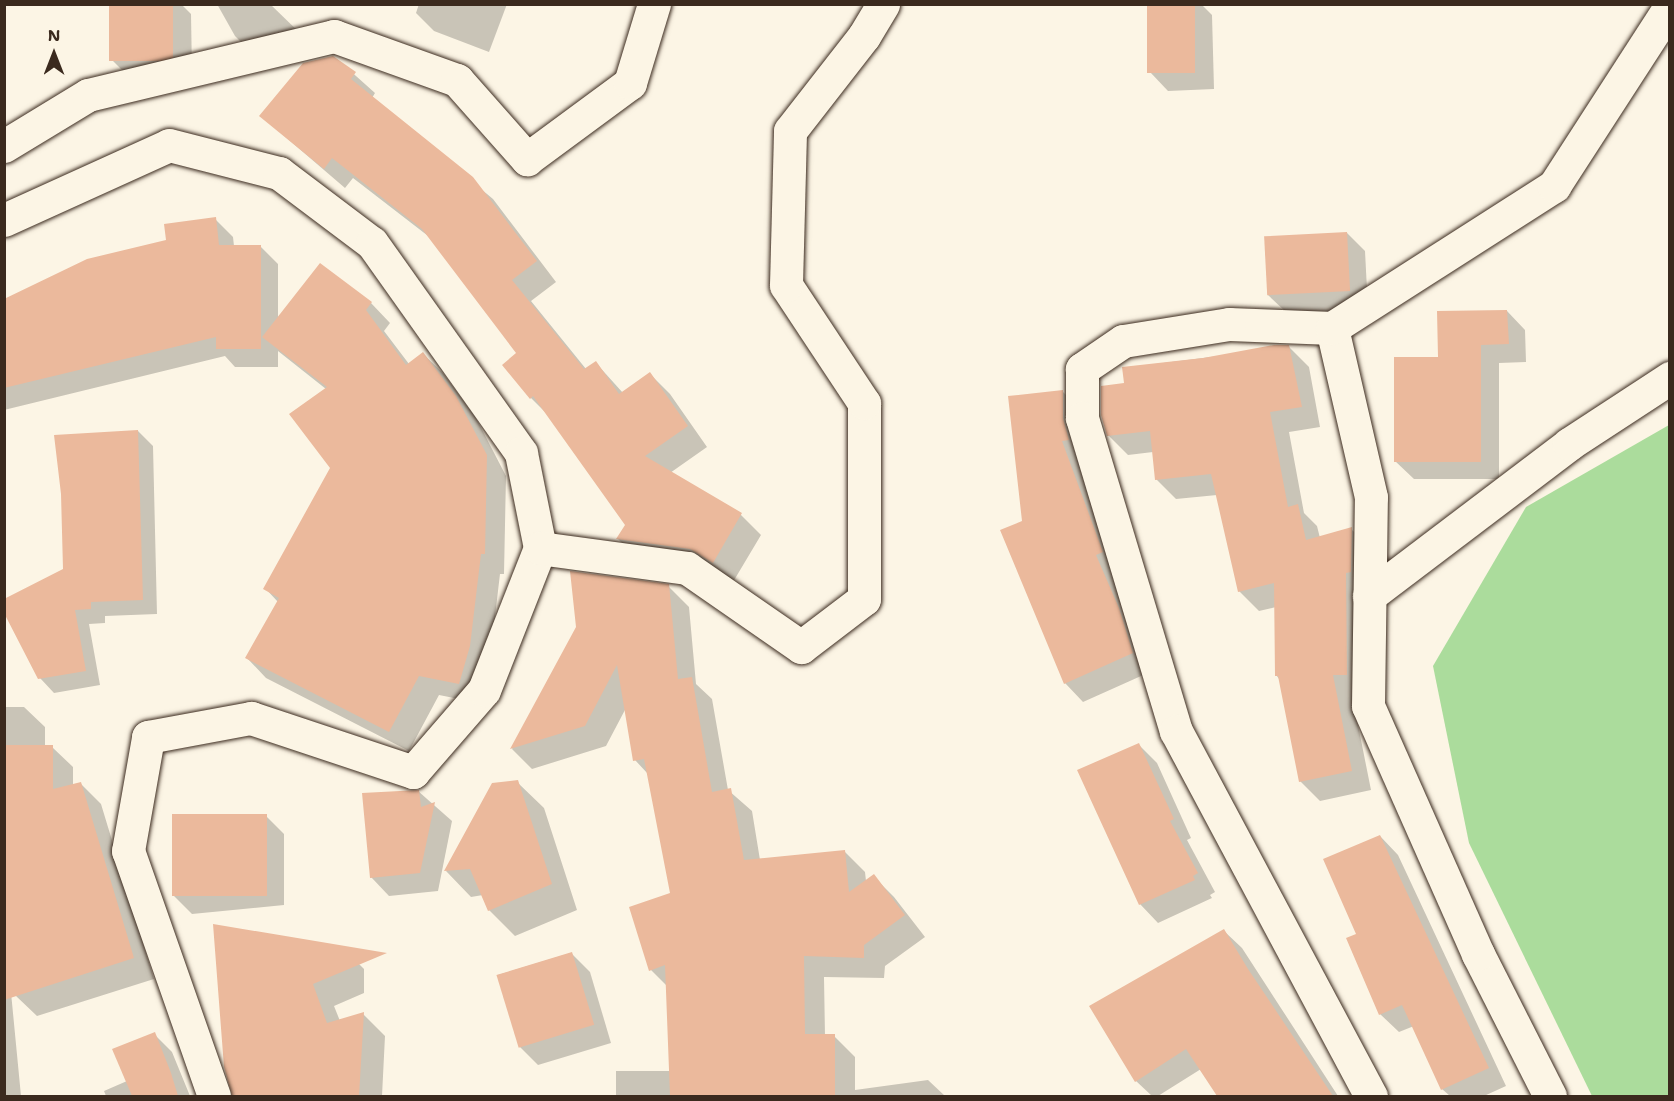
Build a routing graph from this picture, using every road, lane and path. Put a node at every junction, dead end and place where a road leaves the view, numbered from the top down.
1 (654, 4) edge
2 (883, 4) edge
3 (1670, 7) edge
4 (4, 146) edge
5 (4, 220) edge
6 (1332, 328) junction
7 (1670, 378) edge
8 (540, 548) junction
9 (1369, 596) junction
10 (214, 1096) edge
11 (1371, 1096) edge
12 (1550, 1096) edge

1 - 4 street
2 - 8 street
3 - 6 street
5 - 8 street
6 - 9 street
6 - 11 street
7 - 9 street
8 - 10 street
9 - 12 street

